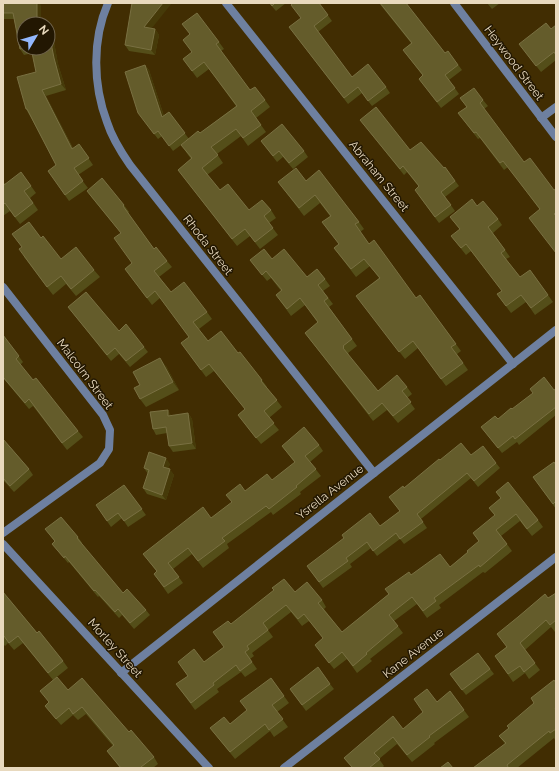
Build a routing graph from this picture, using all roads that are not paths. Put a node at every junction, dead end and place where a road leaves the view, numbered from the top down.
1 (108, 3) edge
2 (226, 3) edge
3 (454, 3) edge
4 (556, 107) edge
5 (541, 118) junction
6 (556, 137) edge
7 (3, 286) edge
8 (556, 330) edge
9 (513, 364) junction
10 (374, 473) junction
11 (3, 533) edge
12 (3, 544) edge
13 (556, 556) edge
14 (121, 673) junction
15 (209, 768) edge
16 (284, 768) edge

1 - 10 street, Rhoda Street
2 - 9 street, Abraham Street
3 - 5 street, Heywood Street
4 - 5 street
5 - 6 street, Heywood Street
7 - 11 street, Malcolm Street
8 - 9 street, Ysrella Avenue
9 - 10 street, Ysrella Avenue
10 - 14 street, Ysrella Avenue
12 - 14 street, Morley Street
13 - 16 street, Kane Avenue
14 - 15 street, Morley Street

